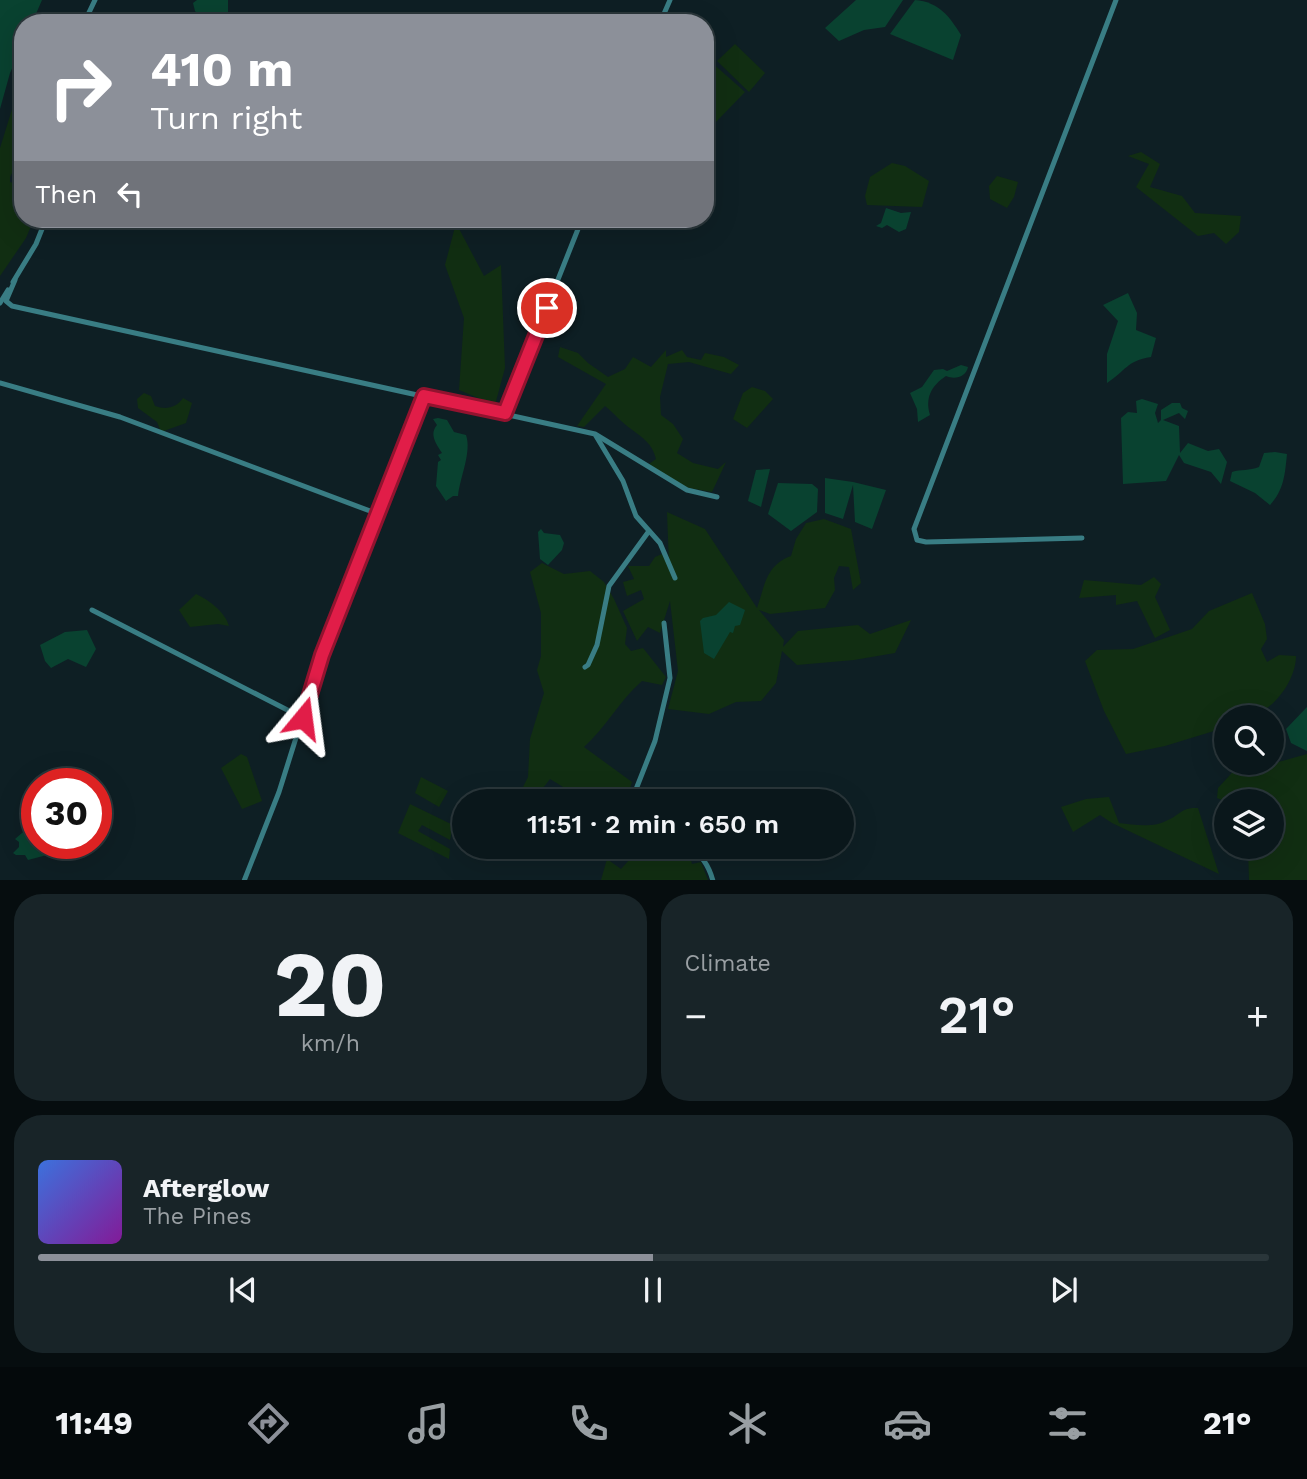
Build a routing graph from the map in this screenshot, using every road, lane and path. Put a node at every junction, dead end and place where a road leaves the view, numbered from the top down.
1 (1116, 0) edge
2 (42, 228) edge
3 (578, 228) edge
4 (15, 280) junction
5 (0, 303) edge
6 (0, 383) edge
7 (424, 396) junction
8 (505, 413) junction
9 (594, 433) junction
10 (717, 498) dead end
11 (378, 514) junction
12 (649, 531) junction
13 (1082, 538) dead end
14 (676, 578) dead end
15 (92, 610) dead end
16 (664, 623) dead end
17 (585, 667) dead end
18 (303, 718) junction
19 (636, 789) edge
20 (702, 859) edge
21 (244, 880) edge
22 (713, 880) edge

1 - 13 street
2 - 4 street
3 - 8 street
4 - 5 street
4 - 7 street
6 - 11 street
7 - 8 street
7 - 11 street
8 - 9 street
9 - 10 street
9 - 12 street
11 - 18 street
12 - 14 street
12 - 17 street
15 - 18 street
16 - 19 street
18 - 21 street
20 - 22 street

